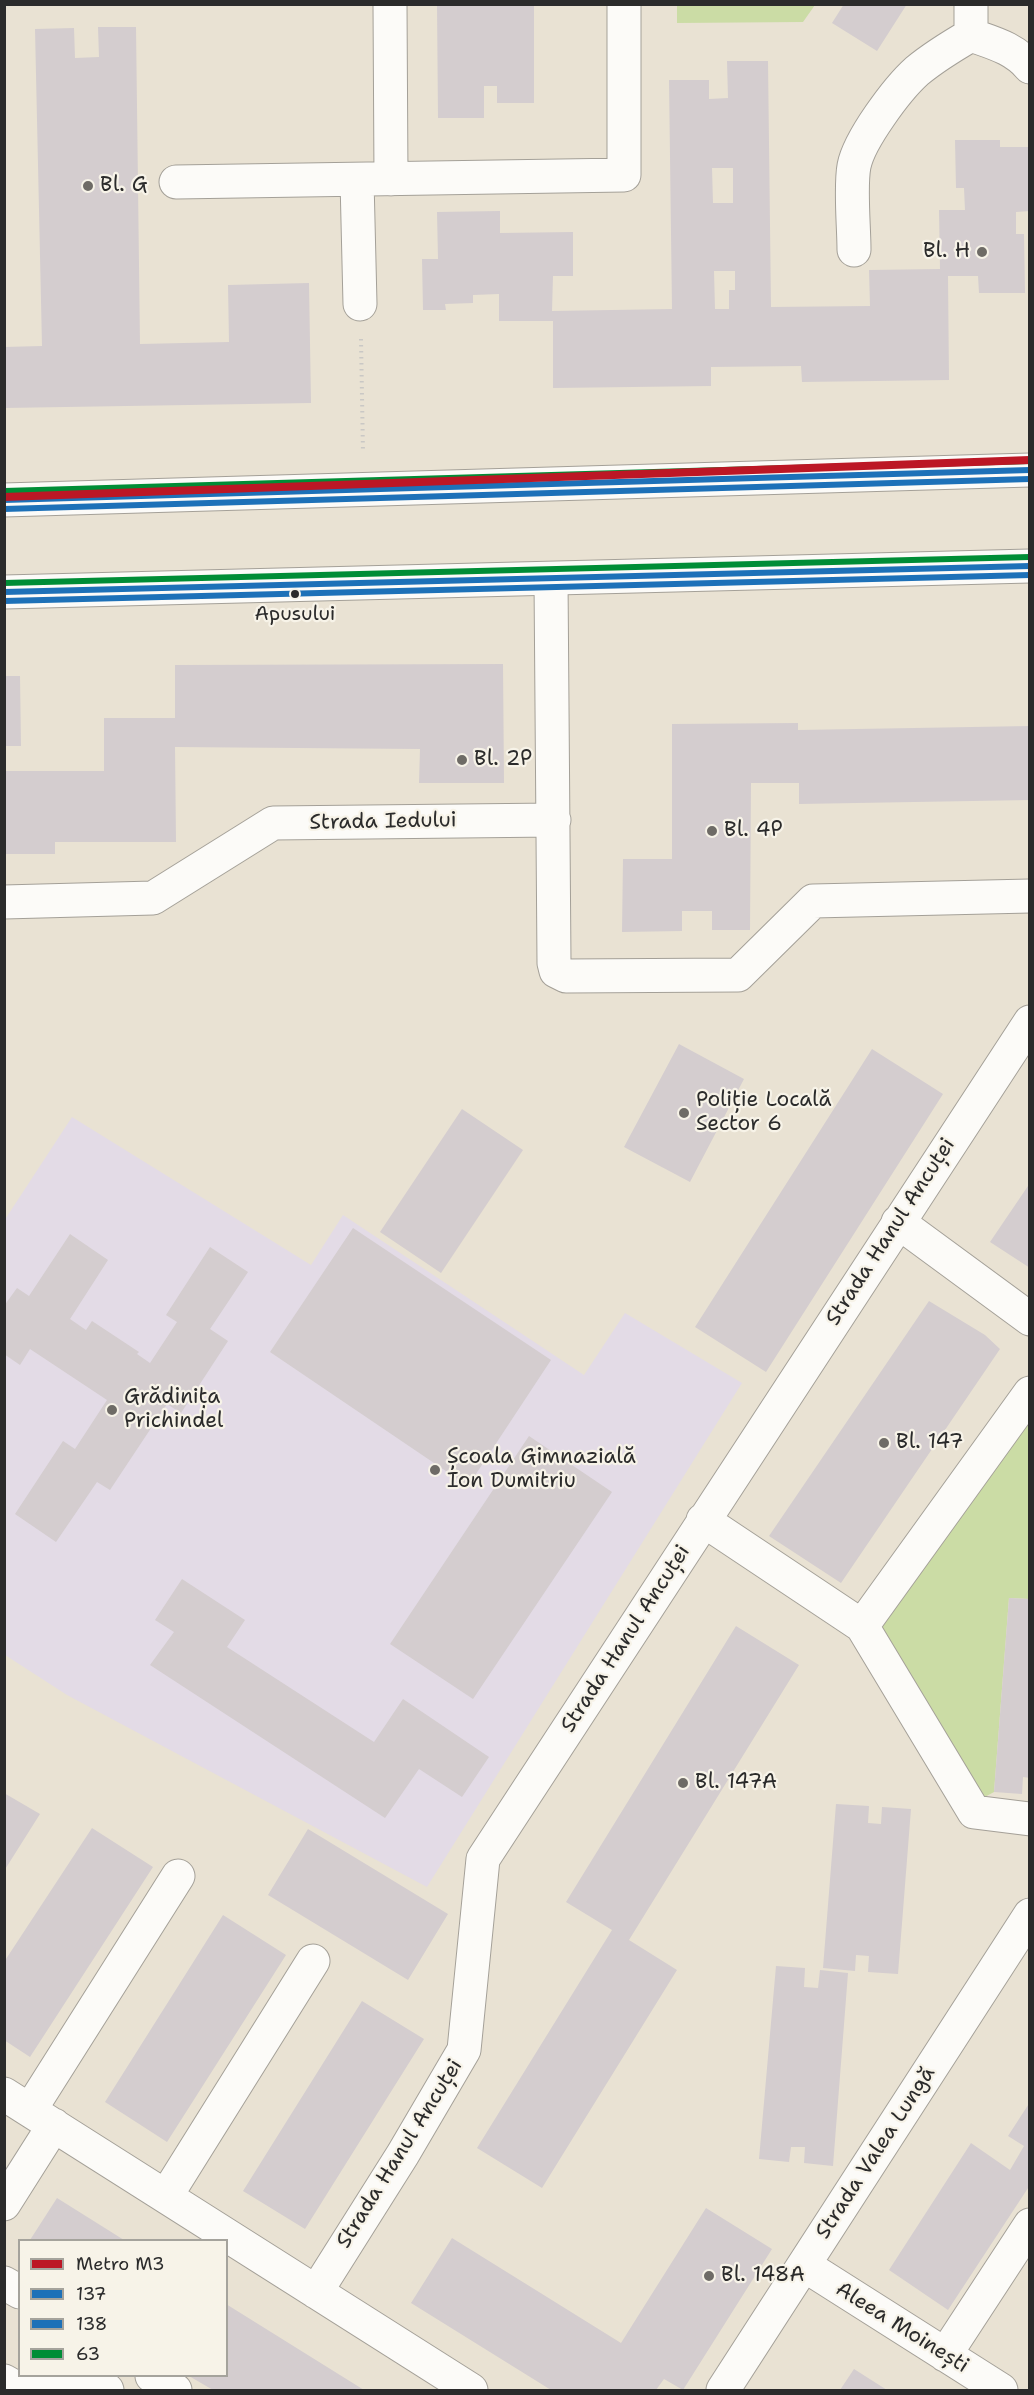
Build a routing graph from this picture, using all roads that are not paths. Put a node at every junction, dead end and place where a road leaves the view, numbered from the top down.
1 (390, 4) edge
2 (624, 4) edge
3 (971, 20) edge
4 (1029, 67) edge
5 (391, 179) junction
6 (357, 180) junction
7 (176, 183) dead end
8 (854, 250) dead end
9 (360, 304) road end
10 (1029, 470) edge
11 (4, 500) edge
12 (1029, 566) edge
13 (551, 579) junction
14 (4, 592) edge
15 (554, 820) junction
16 (1029, 896) edge
17 (9, 909) edge
18 (1029, 1022) edge
19 (898, 1222) junction
20 (1029, 1319) edge
21 (1029, 1393) edge
22 (703, 1520) junction
23 (862, 1626) junction
24 (1029, 1819) edge
25 (178, 1876) dead end
26 (1024, 1936) edge
27 (313, 1961) dead end
28 (30, 2110) edge
29 (166, 2196) junction
30 (4, 2204) edge
31 (1029, 2226) edge
32 (804, 2265) junction
33 (4, 2283) edge
34 (18, 2291) edge
35 (316, 2292) junction
36 (945, 2355) junction
37 (154, 2377) edge
38 (4, 2381) edge
39 (20, 2391) edge
40 (32, 2391) edge
41 (107, 2391) edge
42 (175, 2391) edge
43 (471, 2391) edge
44 (723, 2391) edge
45 (1001, 2391) edge

1 - 5 street
2 - 5 street
3 - 4 street
3 - 8 street
5 - 6 street
6 - 7 street
6 - 9 street
10 - 11 street
12 - 13 street
13 - 14 street
13 - 15 street
15 - 16 street
15 - 17 street, Strada Iedului
18 - 19 street, Strada Hanul Ancuței
19 - 20 street
19 - 22 street, Strada Hanul Ancuței
21 - 23 street
22 - 23 street
22 - 35 street, Strada Hanul Ancuței
23 - 24 street
25 - 28 street
26 - 32 street, Strada Valea Lungă
27 - 29 street
28 - 29 street
28 - 30 street
29 - 35 street
31 - 36 street
32 - 36 street, Aleea Moinești
32 - 44 street, Strada Valea Lungă
33 - 34 street
35 - 43 street
36 - 45 street, Aleea Moinești
37 - 42 street
38 - 39 street
40 - 41 street

